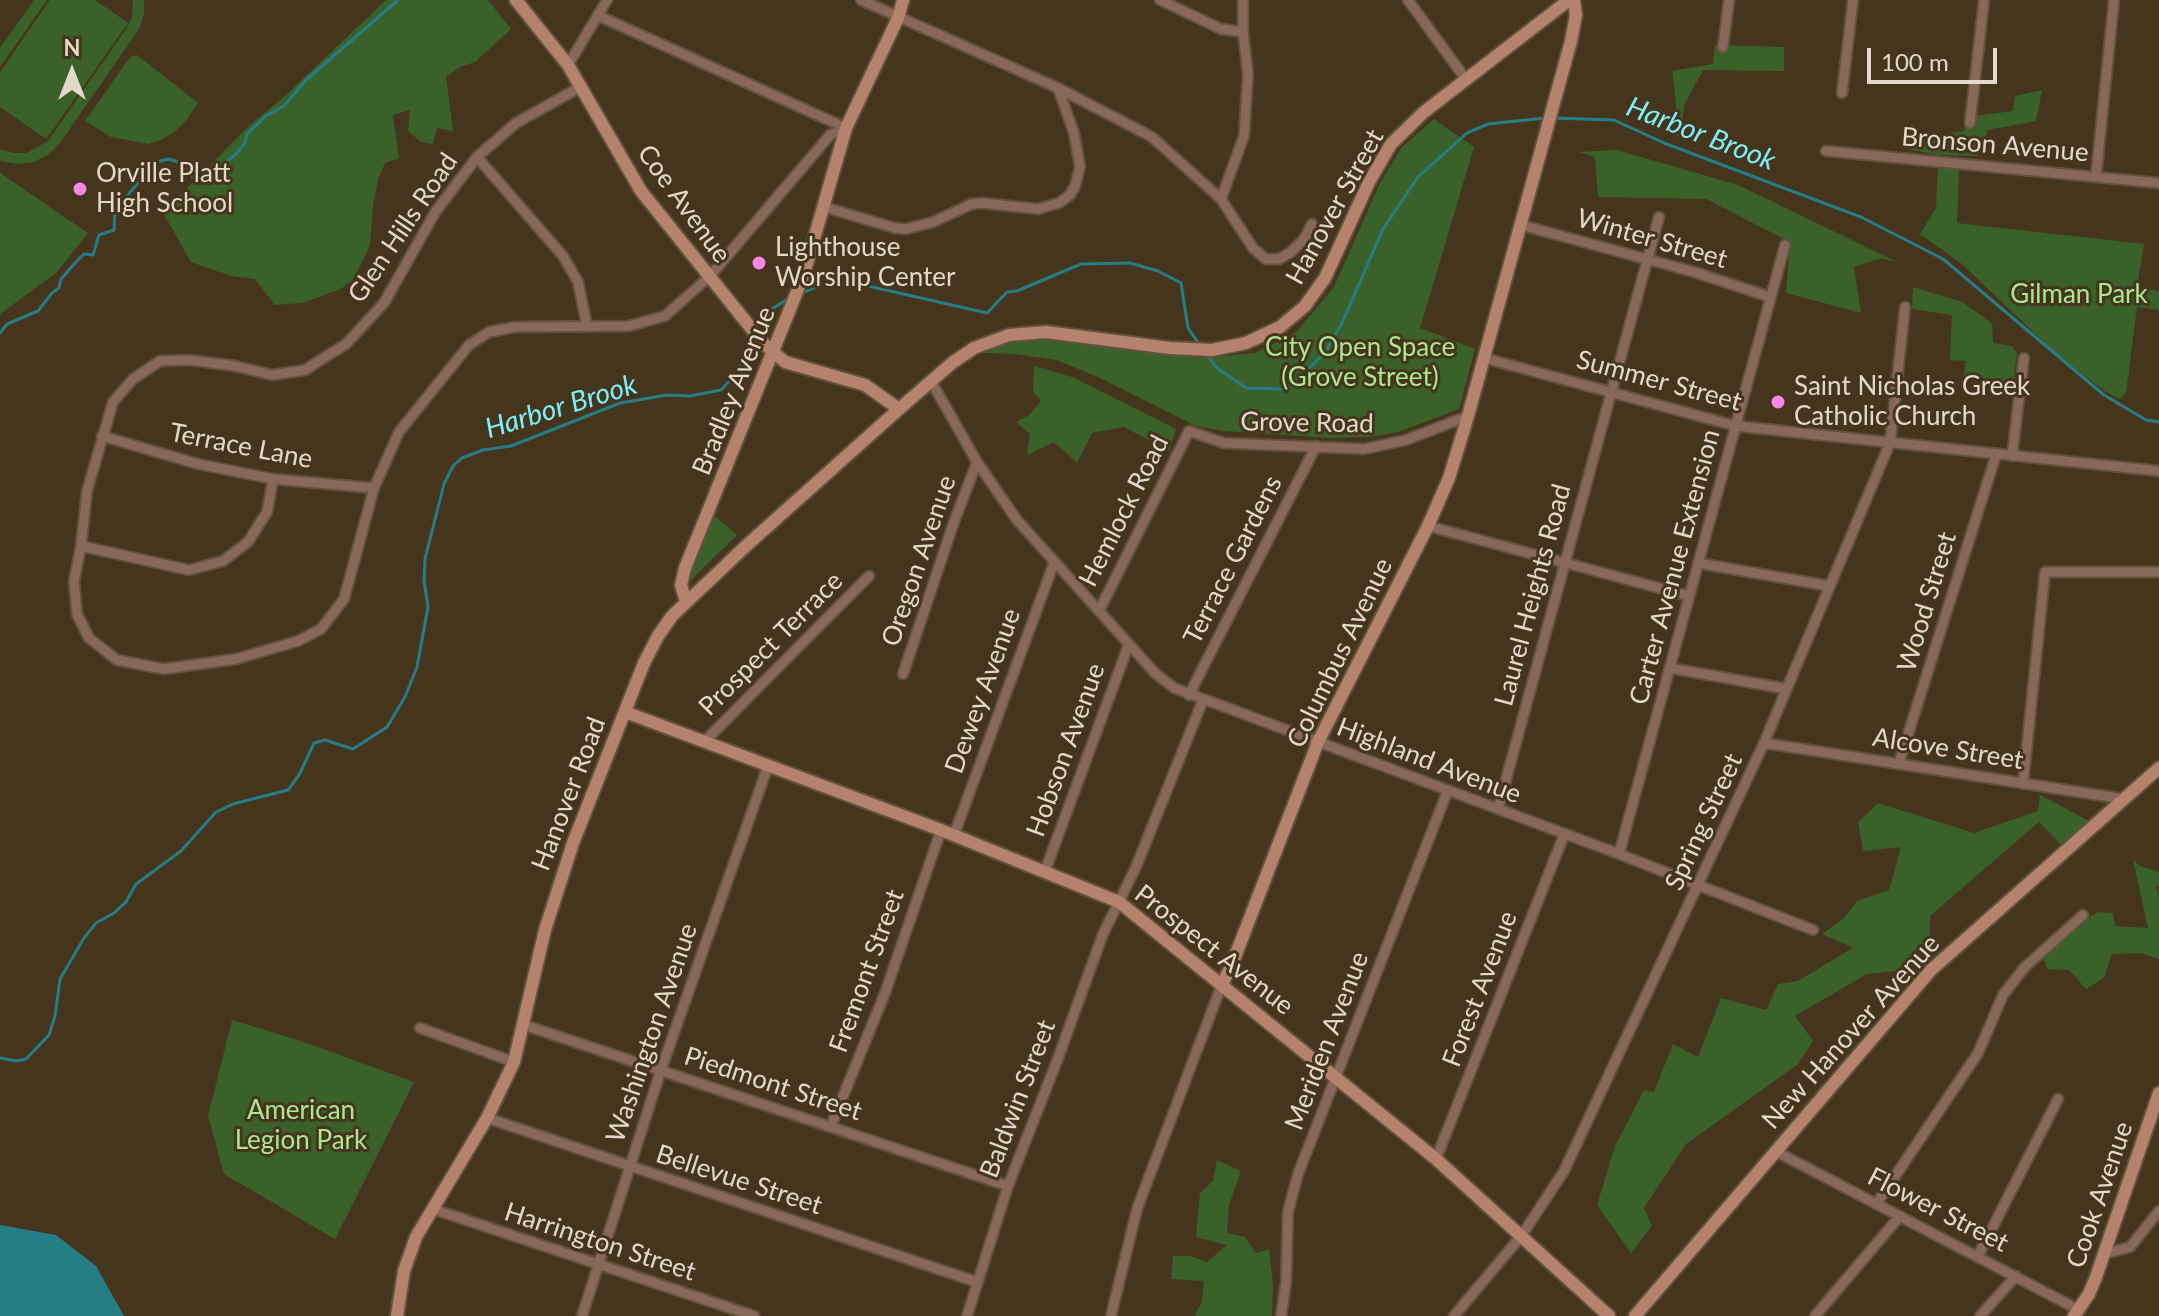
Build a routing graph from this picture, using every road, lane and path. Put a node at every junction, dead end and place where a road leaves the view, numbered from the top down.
1 (516, 0) edge
2 (607, 0) edge
3 (861, 0) edge
4 (903, 0) edge
5 (910, 0) edge
6 (1160, 0) edge
7 (1243, 0) edge
8 (1408, 0) edge
9 (1571, 0) edge
10 (1729, 0) edge
11 (1853, 0) edge
12 (1984, 0) edge
13 (2114, 0) edge
14 (599, 16) junction
15 (898, 18) junction
16 (1243, 32) junction
17 (1723, 47) dead end
18 (568, 65) junction
19 (1465, 78) junction
20 (582, 86) junction
21 (1058, 88) junction
22 (1842, 93) dead end
23 (1970, 123) dead end
24 (846, 128) junction
25 (1826, 151) dead end
26 (477, 157) junction
27 (2096, 176) junction
28 (2159, 183) edge
29 (1221, 199) junction
30 (824, 207) junction
31 (1659, 217) dead end
32 (1312, 224) dead end
33 (1521, 225) junction
34 (1785, 245) dead end
35 (1647, 259) junction
36 (710, 276) junction
37 (1770, 297) junction
38 (1905, 307) dead end
39 (587, 326) junction
40 (773, 353) junction
41 (1484, 358) junction
42 (2024, 358) dead end
43 (931, 381) junction
44 (1611, 392) junction
45 (899, 409) junction
46 (1468, 416) junction
47 (1736, 426) junction
48 (1189, 431) joint
49 (102, 436) junction
50 (1890, 443) junction
51 (1316, 446) junction
52 (1996, 455) junction
53 (2012, 456) junction
54 (977, 462) junction
55 (2159, 471) edge
56 (273, 479) junction
57 (374, 488) junction
58 (1428, 526) junction
59 (81, 546) junction
60 (1054, 563) junction
61 (1564, 563) junction
62 (1698, 563) junction
63 (2159, 572) edge
64 (869, 576) dead end
65 (1829, 586) junction
66 (1689, 596) junction
67 (686, 601) junction
68 (1099, 611) junction
69 (1129, 644) junction
70 (1670, 668) junction
71 (903, 674) dead end
72 (1787, 689) junction
73 (1189, 695) junction
74 (1203, 700) junction
75 (625, 712) junction
76 (704, 742) junction
77 (1318, 742) junction
78 (1764, 743) junction
79 (1899, 763) junction
80 (768, 766) junction
81 (2159, 768) edge
82 (2023, 784) junction
83 (1448, 790) junction
84 (2124, 799) junction
85 (1498, 809) junction
86 (941, 830) junction
87 (954, 835) junction
88 (1564, 835) junction
89 (1619, 854) junction
90 (1045, 871) junction
91 (1700, 885) junction
92 (1119, 902) junction
93 (2083, 915) dead end
94 (1813, 930) dead end
95 (1222, 984) junction
96 (524, 1025) junction
97 (420, 1028) dead end
98 (514, 1062) junction
99 (661, 1070) junction
100 (1337, 1076) junction
101 (2159, 1093) edge
102 (2058, 1099) dead end
103 (487, 1118) junction
104 (831, 1126) junction
105 (1775, 1151) junction
106 (1436, 1159) junction
107 (629, 1166) junction
108 (1008, 1186) junction
109 (1877, 1203) junction
110 (433, 1209) junction
111 (2159, 1211) edge
112 (1900, 1216) junction
113 (1522, 1235) junction
114 (2104, 1254) junction
115 (1978, 1256) junction
116 (599, 1264) junction
117 (2016, 1276) junction
118 (977, 1282) junction
119 (2076, 1313) edge
120 (397, 1316) edge
121 (582, 1316) edge
122 (754, 1316) edge
123 (967, 1316) edge
124 (1111, 1316) edge
125 (1281, 1316) edge
126 (1454, 1316) edge
127 (1609, 1316) edge
128 (1635, 1316) edge
129 (1815, 1316) edge
130 (1980, 1316) edge

1 - 18 street, Coe Avenue
2 - 14 street
3 - 15 street
4 - 15 street, Bradley Avenue
5 - 15 street, Bradley Avenue
6 - 16 street
7 - 16 street
8 - 19 street
9 - 19 street, Hanover Street
9 - 33 street, Columbus Avenue
10 - 17 street
11 - 22 street
12 - 23 street
13 - 27 street
14 - 18 street
14 - 24 street
15 - 21 street
15 - 24 street, Bradley Avenue
16 - 29 street
18 - 20 street, Coe Avenue
19 - 43 street, Hanover Street
20 - 26 street, Glen Hills Road
20 - 36 street, Coe Avenue
21 - 29 street
21 - 30 street
24 - 30 street, Bradley Avenue
24 - 36 street, Glen Hills Road
25 - 27 street, Bronson Avenue
26 - 39 street
26 - 49 street, Glen Hills Road
27 - 28 street, Bronson Avenue
29 - 32 street
30 - 40 street, Bradley Avenue
31 - 35 street, Laurel Heights Road
33 - 35 street, Winter Street
33 - 41 street, Columbus Avenue
34 - 37 street, Carter Avenue Extension
35 - 37 street, Winter Street
35 - 44 street, Laurel Heights Road
36 - 39 street, Glen Hills Road
36 - 40 street, Coe Avenue
37 - 47 street, Carter Avenue Extension
38 - 50 street, Spring Street
39 - 57 street, Glen Hills Road
40 - 45 street, Coe Avenue
40 - 67 street, Bradley Avenue
41 - 44 street, Summer Street
41 - 46 street, Columbus Avenue
42 - 53 street
43 - 45 street, Hanover Road
43 - 54 street, Highland Avenue
44 - 47 street, Summer Street
44 - 61 street, Laurel Heights Road
45 - 67 street, Hanover Road
46 - 51 street, Grove Road
46 - 58 street, Columbus Avenue
47 - 50 street, Summer Street
47 - 62 street, Carter Avenue Extension
48 - 51 street, Grove Road
48 - 68 street, Hemlock Road
49 - 56 street, Terrace Lane
49 - 59 street, Glen Hills Road
50 - 52 street, Summer Street
50 - 65 street, Spring Street
51 - 73 street, Terrace Gardens
52 - 53 street, Summer Street
52 - 79 street, Wood Street
53 - 55 street, Summer Street
54 - 60 street, Highland Avenue
54 - 71 street, Oregon Avenue
56 - 57 street, Terrace Lane
56 - 59 street
57 - 59 street, Glen Hills Road
58 - 61 street
58 - 77 street, Columbus Avenue
60 - 68 street, Highland Avenue
60 - 87 street, Dewey Avenue
61 - 66 street
61 - 85 street, Laurel Heights Road
62 - 65 street
62 - 66 street, Carter Avenue Extension
63 - 82 street
64 - 76 street, Prospect Terrace
65 - 72 street, Spring Street
66 - 70 street, Carter Avenue Extension
67 - 75 street, Hanover Road
68 - 69 street, Highland Avenue
69 - 73 street, Highland Avenue
69 - 90 street, Hobson Avenue
70 - 72 street
70 - 89 street, Carter Avenue Extension
72 - 78 street, Spring Street
73 - 74 street, Highland Avenue
74 - 77 street, Highland Avenue
74 - 92 street, Baldwin Street
75 - 76 street, Prospect Avenue
75 - 96 street, Hanover Road
76 - 80 street, Prospect Avenue
77 - 83 street, Highland Avenue
77 - 95 street, Columbus Avenue
78 - 79 street, Alcove Street
78 - 91 street, Spring Street
79 - 82 street, Alcove Street
80 - 86 street, Prospect Avenue
80 - 99 street, Washington Avenue
81 - 84 street, New Hanover Avenue
82 - 84 street, Alcove Street
83 - 85 street, Highland Avenue
83 - 100 street, Meriden Avenue
84 - 105 street, New Hanover Avenue
85 - 88 street, Highland Avenue
86 - 87 street, Prospect Avenue
86 - 104 street, Fremont Street
87 - 90 street, Prospect Avenue
88 - 89 street, Highland Avenue
88 - 106 street, Forest Avenue
89 - 91 street, Highland Avenue
90 - 92 street, Prospect Avenue
91 - 94 street, Highland Avenue
91 - 113 street, Spring Street
92 - 95 street, Prospect Avenue
92 - 108 street, Baldwin Street
93 - 109 street
95 - 100 street, Prospect Avenue
95 - 124 street, Columbus Avenue
96 - 98 street, Hanover Road
96 - 99 street, Piedmont Street
97 - 98 street
98 - 103 street, Hanover Road
99 - 104 street, Piedmont Street
99 - 107 street, Washington Avenue
100 - 106 street, Prospect Avenue
100 - 125 street, Meriden Avenue
101 - 114 street, Cook Avenue
102 - 115 street
103 - 107 street, Bellevue Street
103 - 110 street, Hanover Road
104 - 108 street, Piedmont Street
105 - 109 street, Flower Street
105 - 128 street, New Hanover Avenue
106 - 113 street, Prospect Avenue
107 - 116 street, Washington Avenue
107 - 118 street, Bellevue Street
108 - 118 street, Baldwin Street
109 - 112 street, Flower Street
110 - 116 street, Harrington Street
110 - 120 street, Hanover Road
111 - 114 street
112 - 115 street, Flower Street
112 - 129 street
113 - 126 street, Spring Street
113 - 127 street, Prospect Avenue
114 - 119 street, Cook Avenue
115 - 117 street, Flower Street
116 - 121 street, Washington Avenue
116 - 122 street, Harrington Street
117 - 119 street, Flower Street
117 - 130 street
118 - 123 street, Baldwin Street

